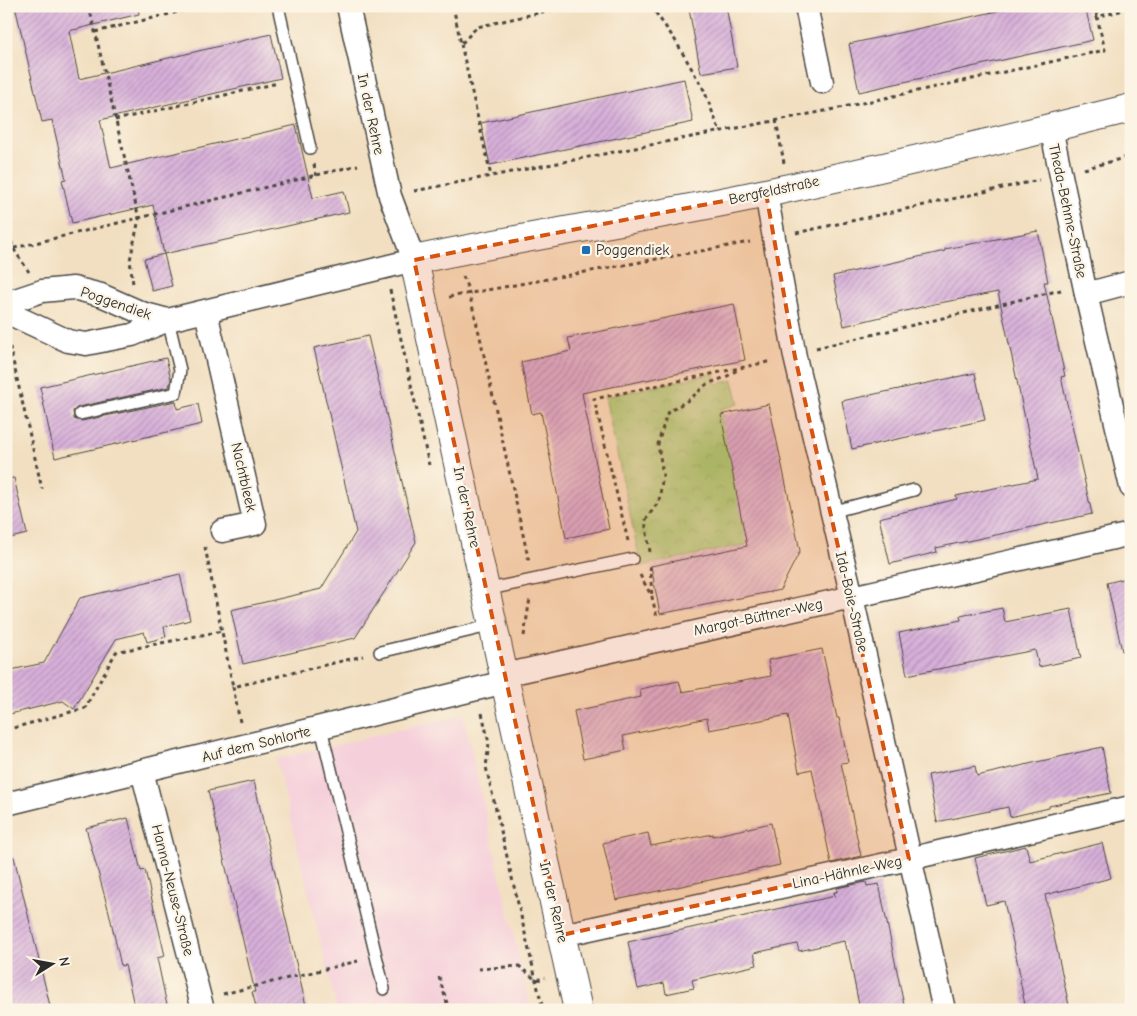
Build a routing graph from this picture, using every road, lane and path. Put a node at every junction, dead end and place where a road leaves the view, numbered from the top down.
1 (89, 6) edge
2 (203, 6) edge
3 (278, 6) edge
4 (348, 6) edge
5 (452, 6) edge
6 (568, 6) edge
7 (652, 6) edge
8 (806, 6) edge
9 (1094, 6) edge
10 (1131, 8) edge
11 (1097, 17) junction
12 (95, 32) junction
13 (461, 44) junction
14 (294, 79) junction
15 (822, 82) dead end
16 (1131, 108) edge
17 (115, 120) junction
18 (776, 120) junction
19 (1051, 128) junction
20 (720, 132) junction
21 (310, 148) dead end
22 (381, 160) junction
23 (491, 176) junction
24 (777, 190) junction
25 (390, 196) junction
26 (6, 218) edge
27 (138, 219) junction
28 (13, 248) junction
29 (6, 250) edge
30 (454, 252) junction
31 (414, 260) junction
32 (385, 268) junction
33 (1131, 282) edge
34 (1085, 289) junction
35 (42, 291) junction
36 (6, 303) edge
37 (6, 312) edge
38 (206, 312) junction
39 (142, 313) junction
40 (168, 320) junction
41 (6, 337) edge
42 (795, 357) junction
43 (740, 368) junction
44 (80, 414) dead end
45 (430, 470) dead end
46 (1131, 487) edge
47 (42, 489) dead end
48 (914, 490) dead end
49 (831, 512) junction
50 (222, 531) joint
51 (1131, 534) edge
52 (650, 555) dead end
53 (632, 559) junction
54 (649, 569) dead end
55 (533, 581) junction
56 (486, 590) junction
57 (652, 597) junction
58 (852, 597) junction
59 (493, 625) junction
60 (222, 631) junction
61 (661, 638) junction
62 (380, 652) joint
63 (509, 676) junction
64 (233, 687) junction
65 (477, 689) junction
66 (321, 728) junction
67 (6, 730) edge
68 (245, 747) junction
69 (142, 771) junction
70 (6, 804) edge
71 (1131, 807) edge
72 (909, 859) junction
73 (562, 935) junction
74 (376, 957) junction
75 (478, 968) dead end
76 (570, 972) junction
77 (439, 977) dead end
78 (536, 980) junction
79 (384, 990) dead end
80 (447, 1003) dead end
81 (202, 1005) edge
82 (543, 1010) edge
83 (578, 1010) edge
84 (944, 1010) edge

1 - 12 path
2 - 12 path
3 - 14 lane
4 - 22 street, In der Rehre
5 - 13 path
6 - 13 path
7 - 20 path
8 - 15 street
9 - 11 path
10 - 11 path
11 - 18 path
12 - 17 path
13 - 23 path
14 - 17 path
14 - 21 lane
16 - 19 street, Bergfeldstraße
17 - 27 path
18 - 20 path
18 - 24 path
19 - 24 street, Bergfeldstraße
19 - 34 street, Theda-Behme-Straße
20 - 23 path
22 - 25 street, In der Rehre
22 - 27 path
23 - 25 path
24 - 30 street, Bergfeldstraße
24 - 42 street, Ida-Boie-Straße
25 - 31 street, In der Rehre
26 - 28 path
27 - 28 path
27 - 39 path
28 - 29 path
28 - 35 path
30 - 31 street, Bergfeldstraße
30 - 55 path
31 - 32 street, Poggendiek
31 - 56 street, In der Rehre
32 - 38 street, Poggendiek
32 - 45 path
33 - 34 street, Theda-Behme-Straße
34 - 42 path
34 - 46 street, Theda-Behme-Straße
35 - 36 street, Poggendiek
35 - 39 street, Poggendiek
37 - 40 street, Poggendiek
38 - 40 street, Poggendiek
38 - 50 street, Nachtbleek
39 - 40 street, Poggendiek
40 - 44 lane
41 - 47 path
42 - 43 path
42 - 49 street, Ida-Boie-Straße
43 - 52 path
43 - 53 path
48 - 49 lane
49 - 58 street, Ida-Boie-Straße
50 - 60 path
51 - 58 street, Margot-Büttner-Weg
53 - 55 lane
53 - 57 path
54 - 57 path
55 - 56 lane
55 - 63 path
56 - 59 street, In der Rehre
57 - 61 path
58 - 61 street, Margot-Büttner-Weg
58 - 72 street, Ida-Boie-Straße
59 - 62 lane
59 - 63 street, In der Rehre
60 - 64 path
60 - 67 path
61 - 63 street, Margot-Büttner-Weg
62 - 64 path
63 - 65 street, Auf dem Sohlorte
63 - 73 street, In der Rehre
64 - 68 path
65 - 66 street, Auf dem Sohlorte
65 - 78 path
66 - 68 street, Auf dem Sohlorte
66 - 74 lane
68 - 69 street, Auf dem Sohlorte
69 - 70 street, Auf dem Sohlorte
69 - 81 street, Hanna-Neuse-Straße
71 - 72 street, Lina-Hähnle-Weg
72 - 73 street, Lina-Hähnle-Weg
72 - 84 street, Ida-Boie-Straße
73 - 76 street, In der Rehre
74 - 79 lane
74 - 81 path
75 - 78 path
76 - 78 path
76 - 83 street, In der Rehre
77 - 80 path
78 - 82 path

